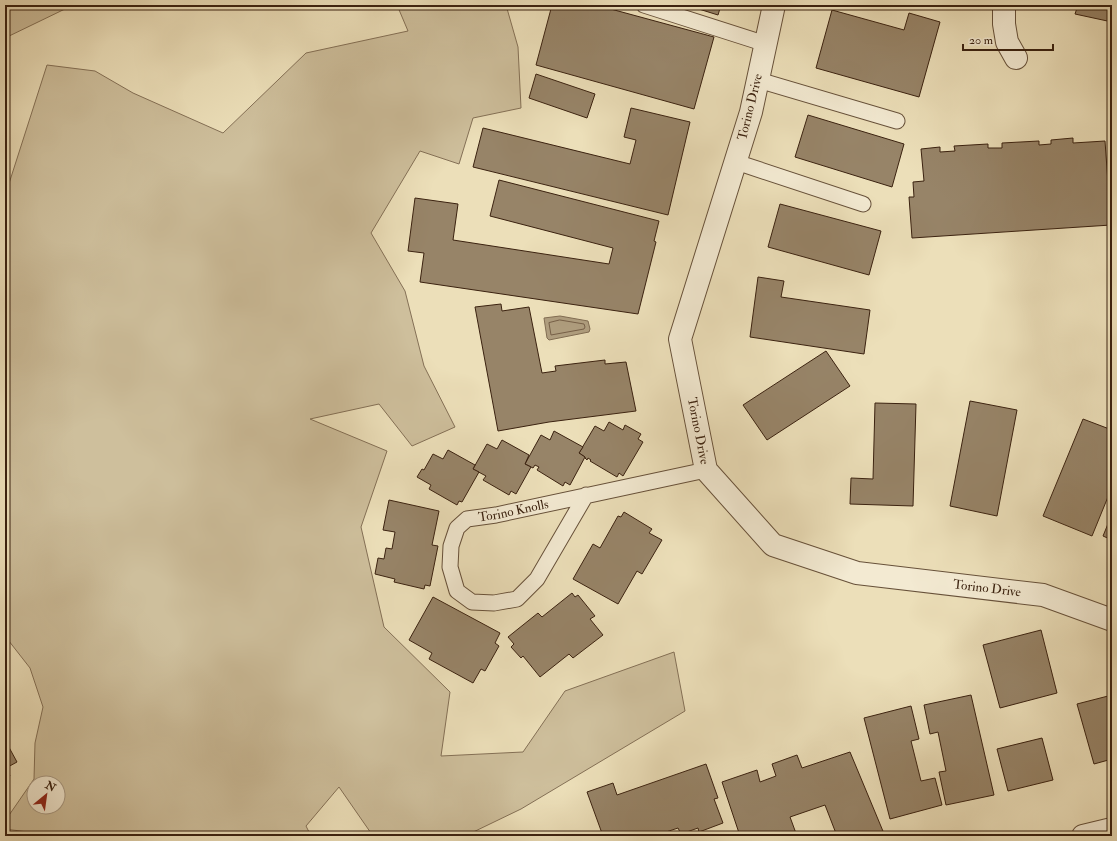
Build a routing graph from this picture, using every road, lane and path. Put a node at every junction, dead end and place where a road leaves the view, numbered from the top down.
1 (644, 5) edge
2 (774, 5) edge
3 (1004, 5) edge
4 (766, 44) junction
5 (1016, 58) dead end
6 (758, 80) junction
7 (897, 121) dead end
8 (736, 162) junction
9 (863, 204) dead end
10 (706, 470) junction
11 (586, 495) junction
12 (1112, 620) edge
13 (1112, 828) edge
14 (1083, 836) edge

1 - 4 lane
2 - 4 street, Torino Drive
3 - 5 street
4 - 6 street, Torino Drive
6 - 7 lane
6 - 8 street, Torino Drive
8 - 9 lane
8 - 10 street, Torino Drive
10 - 11 lane, Torino Knolls
10 - 12 street, Torino Drive
11 - 11 lane, Torino Knolls
13 - 14 street

